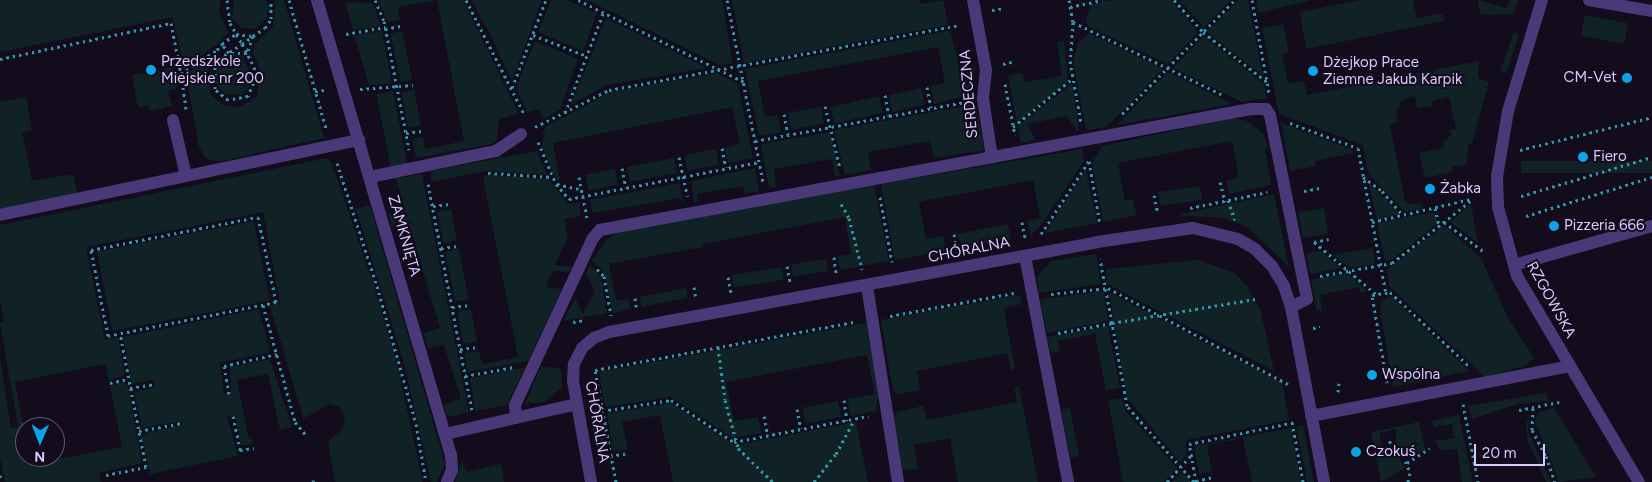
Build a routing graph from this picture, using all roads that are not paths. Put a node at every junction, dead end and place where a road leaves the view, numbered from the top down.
1 (317, 0) edge
2 (973, 0) edge
3 (1542, 0) edge
4 (1589, 0) edge
5 (1652, 11) edge
6 (173, 120) road end
7 (526, 131) road end
8 (359, 140) junction
9 (992, 157) junction
10 (186, 176) junction
11 (370, 177) junction
12 (0, 215) edge
13 (1652, 226) edge
14 (1026, 256) junction
15 (1514, 265) junction
16 (867, 286) junction
17 (1291, 307) junction
18 (1570, 366) junction
19 (578, 409) junction
20 (1312, 417) junction
21 (516, 418) junction
22 (444, 434) junction
23 (447, 482) edge
24 (591, 482) edge
25 (898, 482) edge
26 (1068, 482) edge
27 (1324, 482) edge
28 (1639, 482) edge

1 - 8 street, ZAMKNIĘTA
2 - 9 street, SERDECZNA
3 - 15 street, RZGOWSKA
4 - 5 street
6 - 10 street
7 - 11 street
8 - 10 street
8 - 11 street, ZAMKNIĘTA
9 - 17 street
9 - 21 street
10 - 12 street
11 - 22 street, ZAMKNIĘTA
13 - 15 street
14 - 16 street, CHÓRALNA
14 - 17 street, CHÓRALNA
14 - 26 street
15 - 18 street, RZGOWSKA
16 - 19 street, CHÓRALNA
16 - 25 street
17 - 20 street, CHÓRALNA
18 - 20 street
18 - 28 street, RZGOWSKA
19 - 21 street
19 - 24 street, CHÓRALNA
20 - 27 street, CHÓRALNA
21 - 22 street
22 - 23 street, ZAMKNIĘTA

